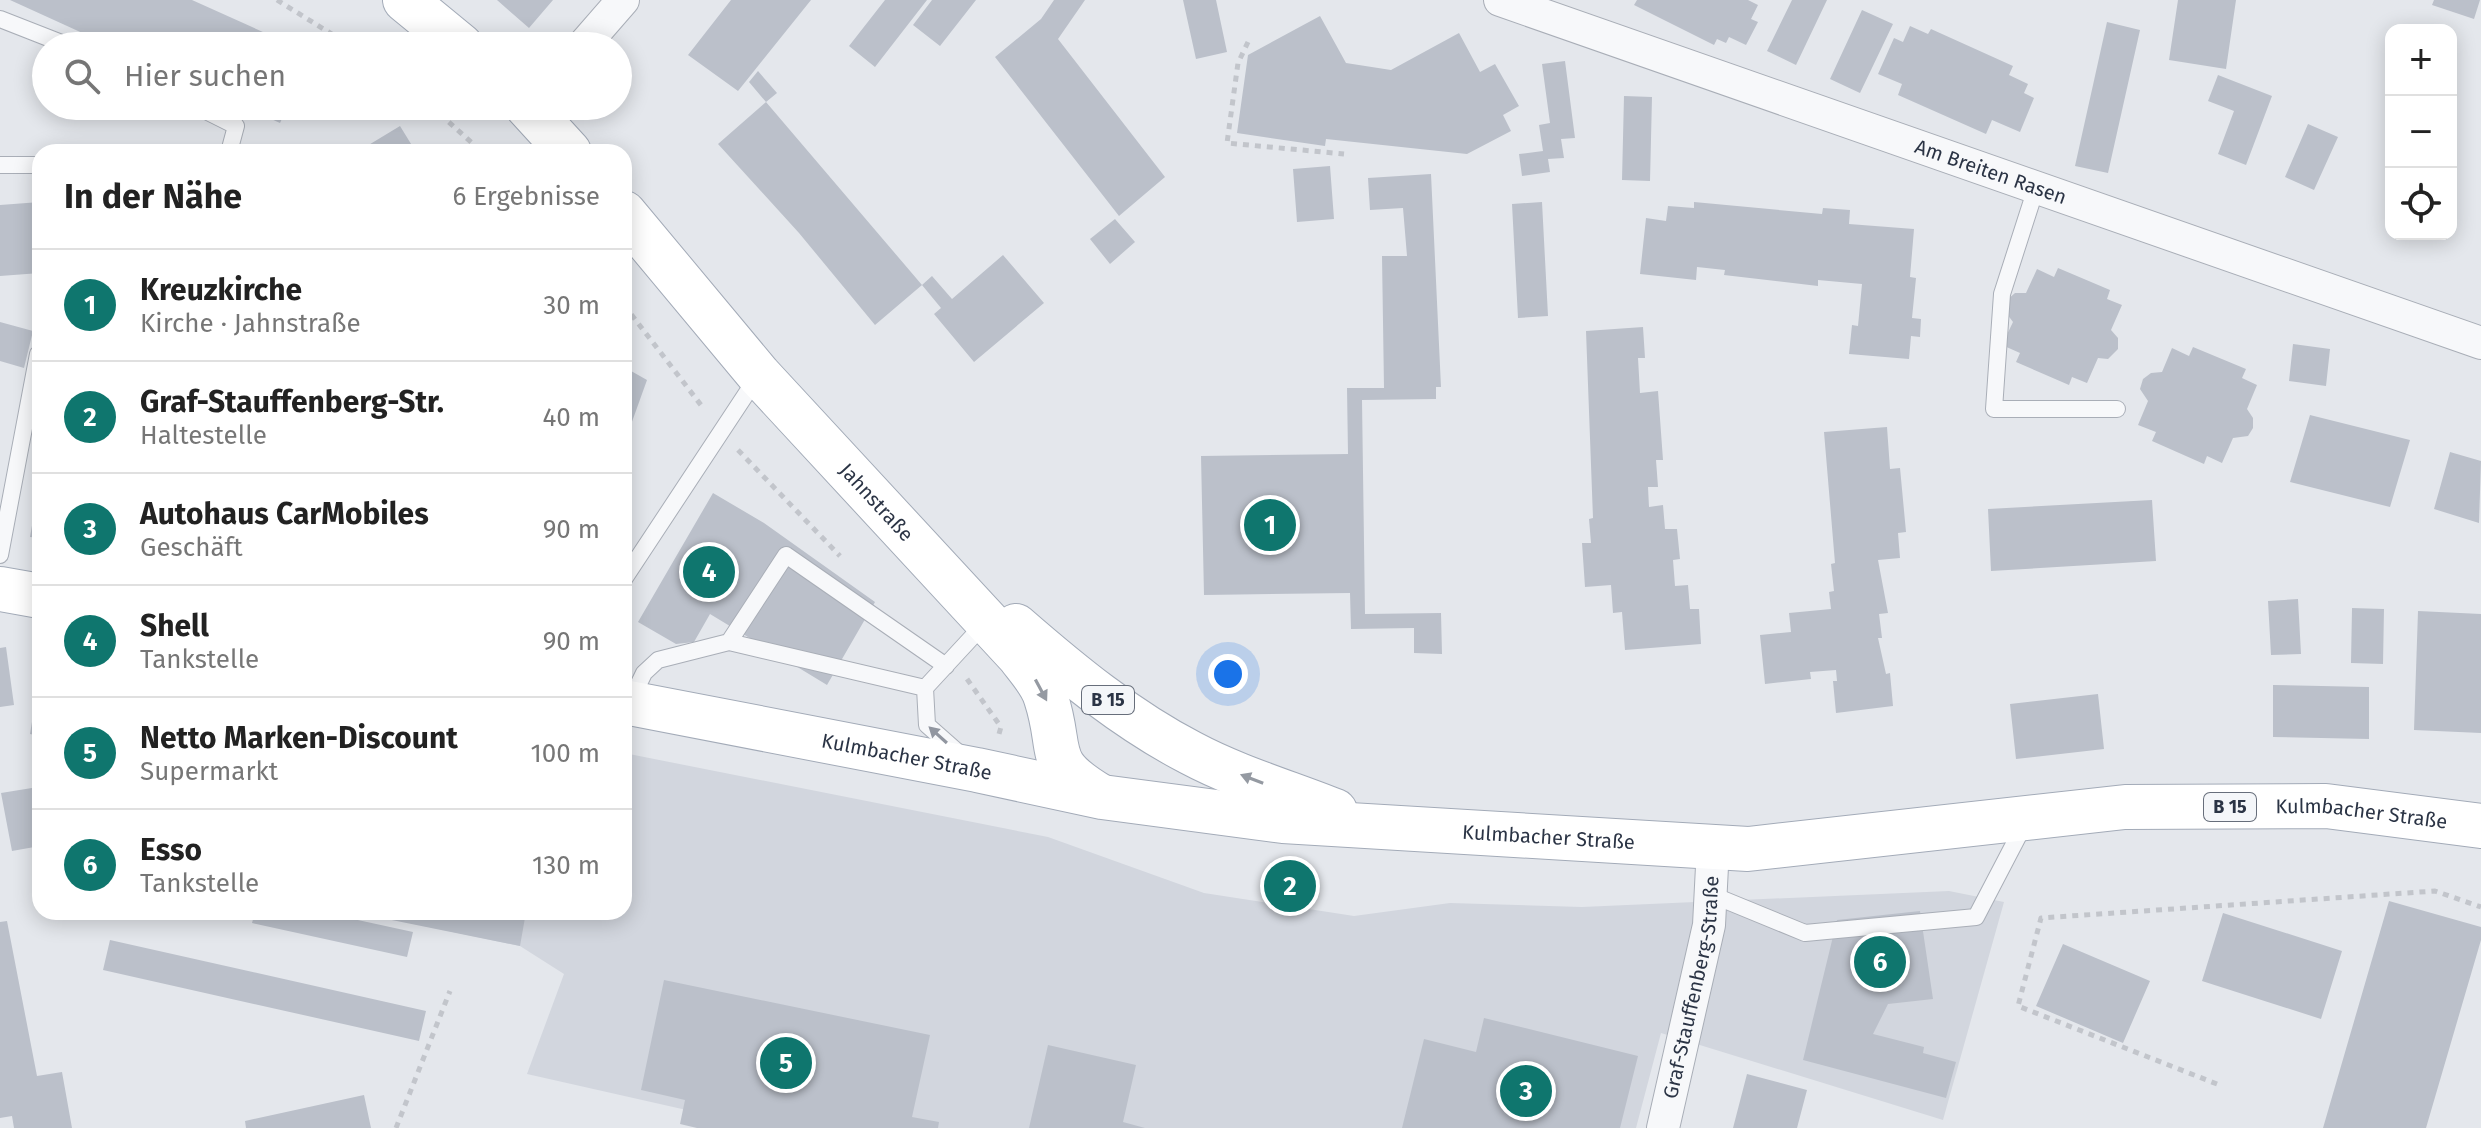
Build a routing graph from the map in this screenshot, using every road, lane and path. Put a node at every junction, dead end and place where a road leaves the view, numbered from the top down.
1 (277, 0) edge
2 (405, 0) edge
3 (623, 0) edge
4 (1500, 0) edge
5 (0, 19) edge
6 (33, 32) edge
7 (328, 32) edge
8 (444, 32) edge
9 (595, 32) edge
10 (1248, 42) dead end
11 (224, 120) edge
12 (447, 120) edge
13 (540, 120) edge
14 (231, 144) edge
15 (473, 144) edge
16 (562, 144) edge
17 (1344, 154) dead end
18 (0, 165) edge
19 (32, 165) edge
20 (2037, 185) junction
21 (632, 223) edge
22 (2481, 343) edge
23 (759, 375) junction
24 (32, 386) edge
25 (2117, 409) dead end
26 (880, 505) junction
27 (0, 555) edge
28 (632, 567) edge
29 (0, 589) edge
30 (32, 595) edge
31 (988, 620) junction
32 (729, 642) junction
33 (946, 666) junction
34 (925, 688) junction
35 (632, 693) edge
36 (632, 703) edge
37 (977, 770) junction
38 (1102, 797) junction
39 (2028, 818) junction
40 (2481, 826) edge
41 (1377, 827) junction
42 (1713, 847) junction
43 (1710, 894) junction
44 (2481, 907) edge
45 (450, 991) dead end
46 (2217, 1084) dead end
47 (396, 1128) edge
48 (1663, 1128) edge

1 - 7 path
2 - 8 main road
3 - 9 street
4 - 20 street, Am Breiten Rasen
5 - 6 lane
10 - 17 path
11 - 14 lane
12 - 15 path
13 - 16 main road
18 - 19 lane
20 - 22 street, Am Breiten Rasen
20 - 25 lane
21 - 23 main road, Jahnstraße / B 15
23 - 26 main road, Jahnstraße / B 15
23 - 28 lane
24 - 27 lane
26 - 31 main road, Jahnstraße / B 15
41 -> 26 main road, B 15
29 - 30 main road
31 - 33 lane
31 -> 38 main road, Jahnstraße / B 15
32 - 33 lane
32 - 34 lane
32 - 35 lane
33 - 34 lane
37 -> 34 lane
36 - 37 main road, Kulmbacher Straße
37 - 38 main road, Kulmbacher Straße
38 - 41 main road, Kulmbacher Straße / B 15
39 - 40 main road, Kulmbacher Straße / B 15
39 - 42 main road, Kulmbacher Straße / B 15
39 - 43 lane
41 - 42 main road, Kulmbacher Straße / B 15
42 - 43 street, Graf-Stauffenberg-Straße
43 - 48 street, Graf-Stauffenberg-Straße
44 - 46 path
45 - 47 path

